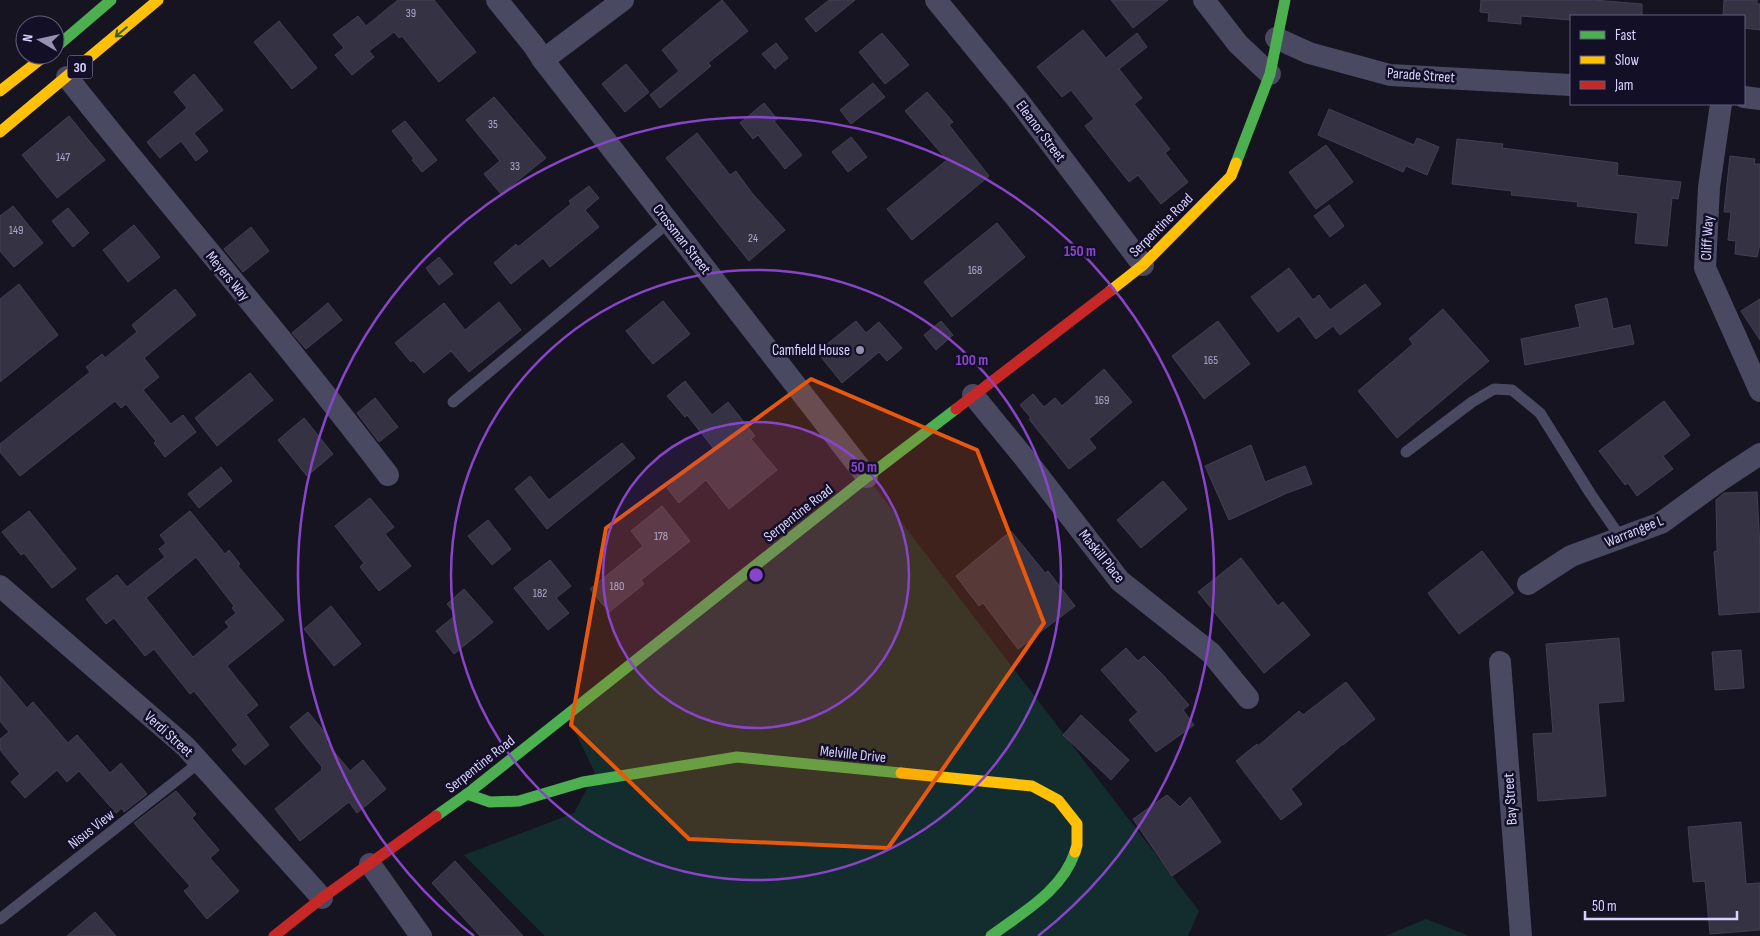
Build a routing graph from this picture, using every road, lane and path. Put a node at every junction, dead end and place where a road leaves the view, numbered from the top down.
1 (111, 0) edge
2 (158, 0) edge
3 (497, 0) edge
4 (623, 0) edge
5 (936, 0) edge
6 (1204, 0) edge
7 (1285, 0) edge
8 (1276, 38) junction
9 (65, 39) edge
10 (65, 58) edge
11 (543, 60) junction
12 (54, 65) edge
13 (55, 65) edge
14 (57, 65) edge
15 (1270, 74) junction
16 (1570, 85) edge
17 (0, 91) edge
18 (1745, 97) edge
19 (1760, 99) edge
20 (1722, 105) edge
21 (0, 132) edge
22 (669, 222) junction
23 (1143, 265) junction
24 (1760, 391) edge
25 (973, 395) junction
26 (453, 402) dead end
27 (1406, 452) dead end
28 (1760, 454) edge
29 (388, 475) dead end
30 (867, 478) junction
31 (1621, 538) junction
32 (1528, 584) dead end
33 (0, 586) edge
34 (1500, 662) dead end
35 (1248, 698) dead end
36 (200, 762) junction
37 (467, 794) junction
38 (370, 864) junction
39 (322, 898) junction
40 (0, 919) edge
41 (274, 936) edge
42 (421, 936) edge
43 (991, 936) edge
44 (1521, 936) edge

1 - 9 main road, 30
2 -> 10 main road, 30
3 - 11 street, Crossman Street
4 - 11 street
5 - 23 street, Eleanor Street
6 - 15 street
7 - 8 main road, Serpentine Road
8 - 15 main road, Serpentine Road
8 - 16 street, Parade Street
11 - 22 street, Crossman Street
12 - 17 main road, 30
13 - 21 main road, 30
14 - 29 street, Meyers Way
15 - 23 main road, Serpentine Road
18 - 19 street
20 - 24 street, Cliff Way
22 - 26 lane
22 - 30 street, Crossman Street
23 - 25 main road, Serpentine Road
25 - 30 main road, Serpentine Road
25 - 35 street, Maskill Place
27 - 31 lane
28 - 31 street, Warrangee L
30 - 37 main road, Serpentine Road
31 - 32 street, Warrangee L
33 - 36 street, Verdi Street
34 - 44 street, Bay Street
36 - 39 street, Verdi Street
36 - 40 lane, Nisus View
37 - 38 main road, Serpentine Road
37 - 43 main road, Melville Drive
38 - 39 main road, Serpentine Road
38 - 42 street
39 - 41 main road, Serpentine Road

